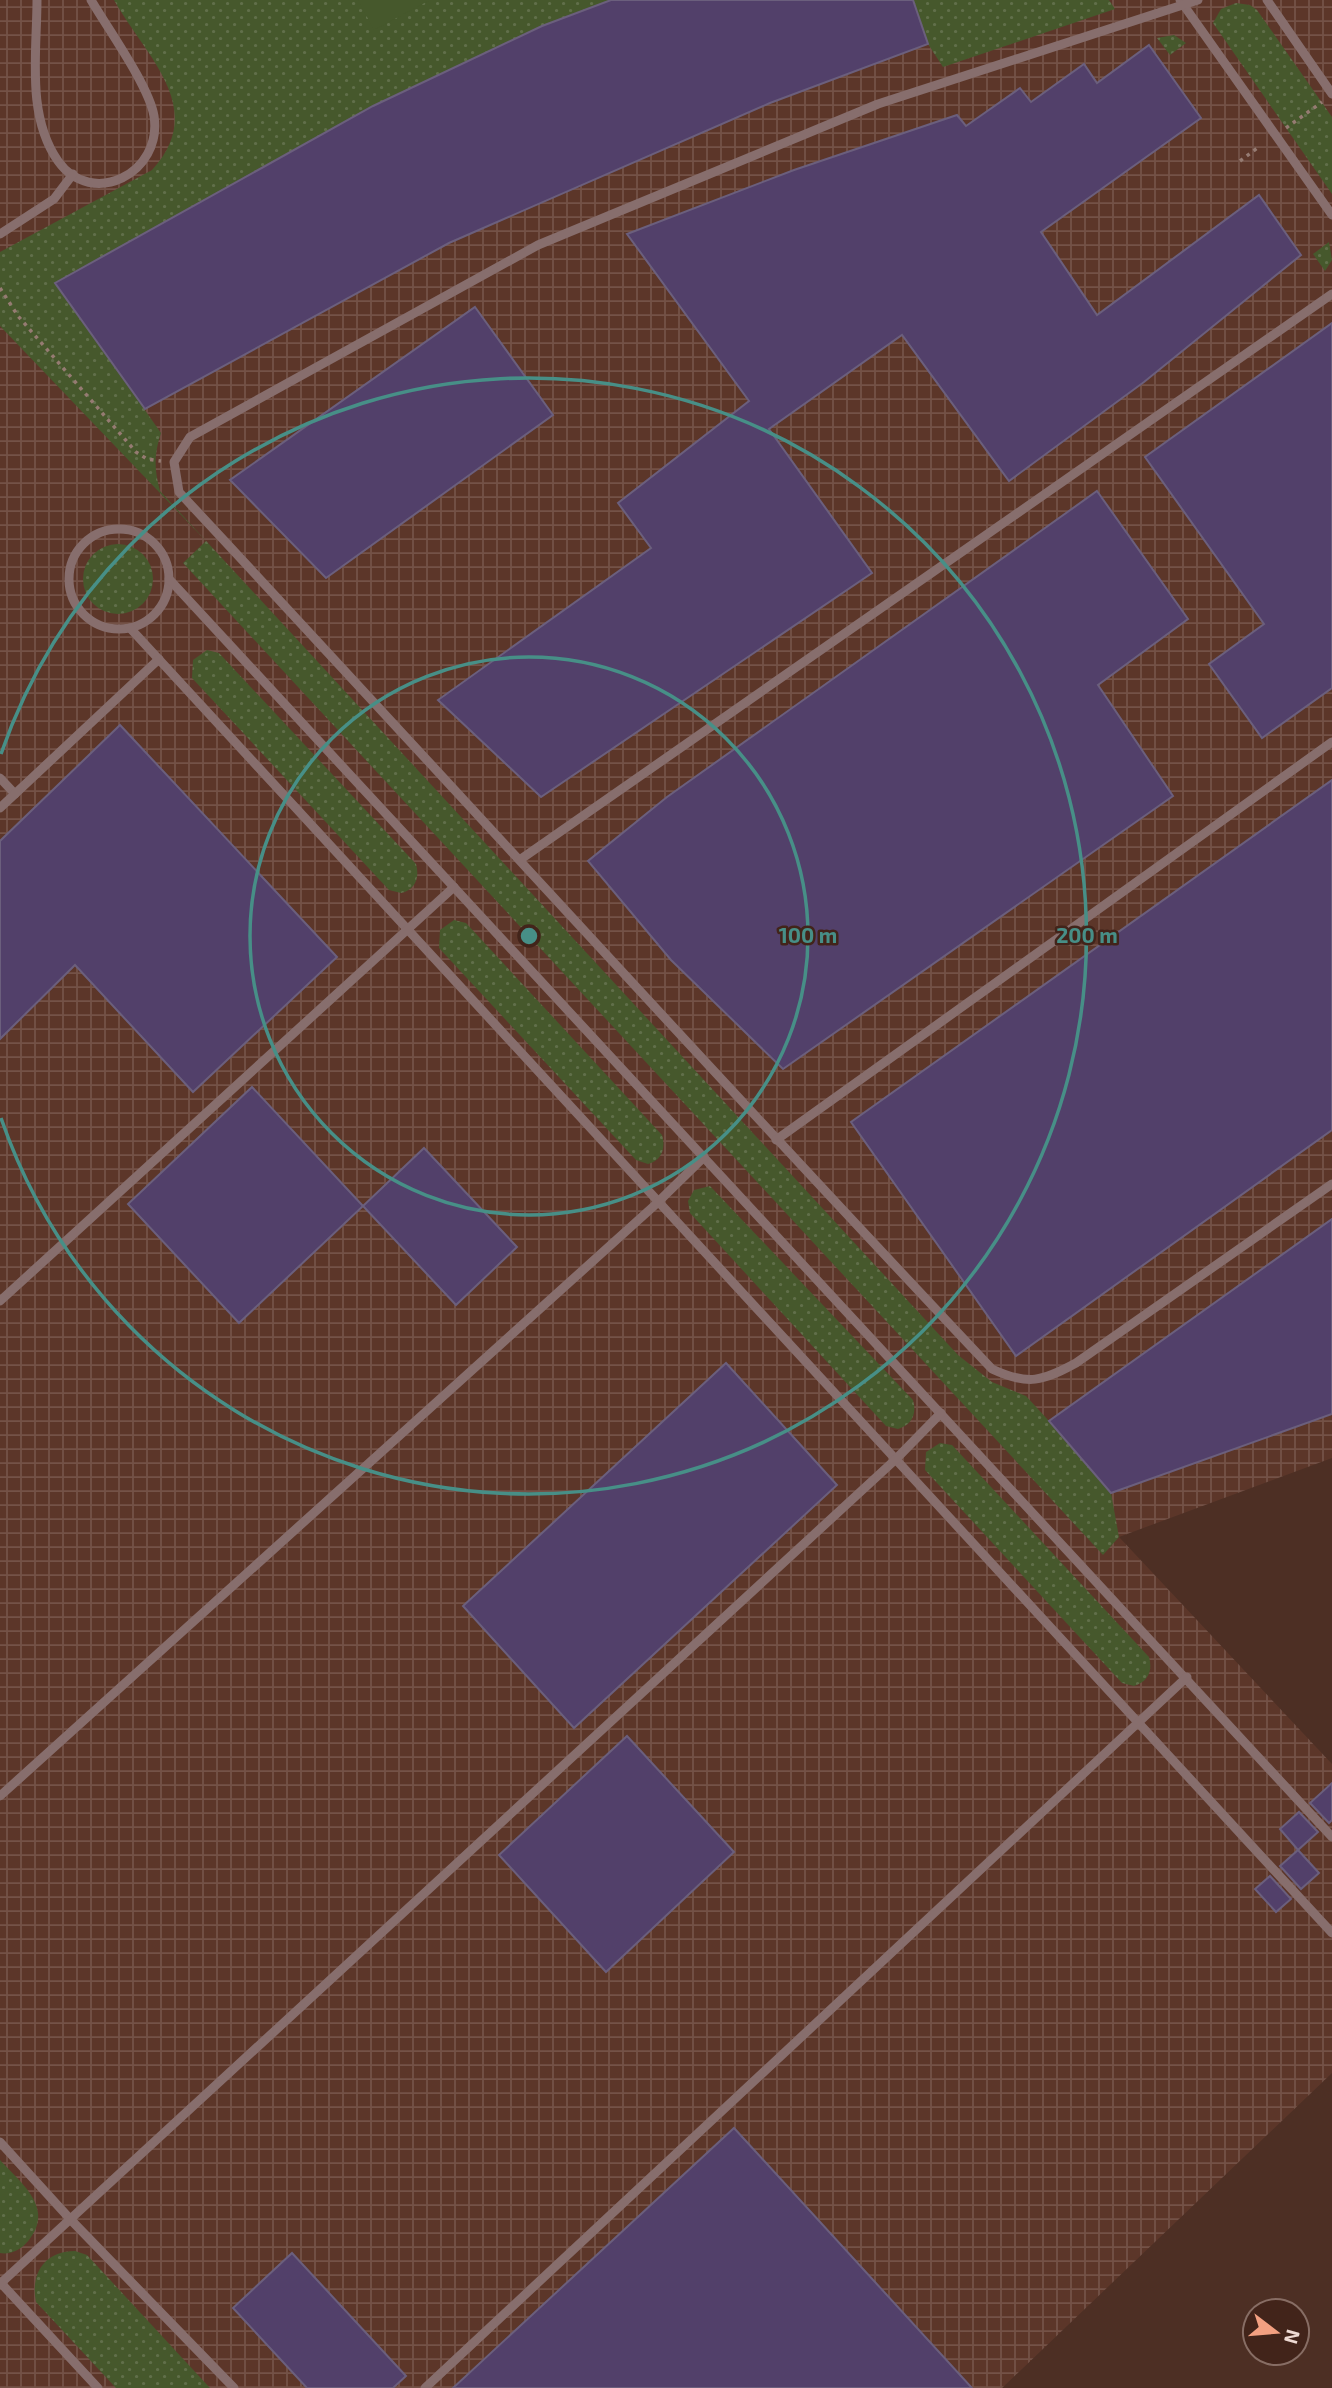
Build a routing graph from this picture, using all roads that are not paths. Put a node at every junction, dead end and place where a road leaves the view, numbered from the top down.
1 (37, 0) edge
2 (91, 0) edge
3 (1198, 0) edge
4 (1267, 0) edge
5 (1181, 1) edge
6 (1332, 93) edge
7 (73, 174) junction
8 (1332, 215) edge
9 (0, 234) edge
10 (1332, 294) edge
11 (169, 579) junction
12 (130, 628) junction
13 (159, 659) junction
14 (1332, 742) edge
15 (0, 778) edge
16 (15, 794) junction
17 (0, 808) edge
18 (521, 859) junction
19 (454, 887) junction
20 (407, 928) junction
21 (776, 1140) junction
22 (704, 1157) junction
23 (1332, 1184) edge
24 (658, 1202) junction
25 (0, 1301) edge
26 (941, 1413) junction
27 (896, 1459) junction
28 (1186, 1677) junction
29 (1137, 1721) junction
30 (0, 1796) edge
31 (1332, 1837) edge
32 (1332, 1933) edge
33 (0, 2142) edge
34 (71, 2220) junction
35 (1, 2283) edge
36 (98, 2388) edge
37 (234, 2388) edge
38 (425, 2388) edge

1 - 7 lane
2 - 7 lane
3 - 5 lane
4 - 6 lane
5 - 8 lane
5 - 18 lane
7 - 9 lane
10 - 18 lane
11 - 12 lane
11 - 12 lane
11 - 19 lane
12 - 13 lane
13 - 16 lane
13 - 20 lane
14 - 21 lane
15 - 16 lane
16 - 17 lane
18 - 21 lane
19 - 20 lane
19 - 22 lane
20 - 24 lane
20 - 25 lane
21 - 23 lane
22 - 24 lane
22 - 26 lane
24 - 27 lane
24 - 30 lane
26 - 27 lane
26 - 28 lane
27 - 29 lane
27 - 34 lane
28 - 29 lane
28 - 31 lane
29 - 32 lane
29 - 38 lane
33 - 34 lane
34 - 35 lane
34 - 37 lane
35 - 36 lane

